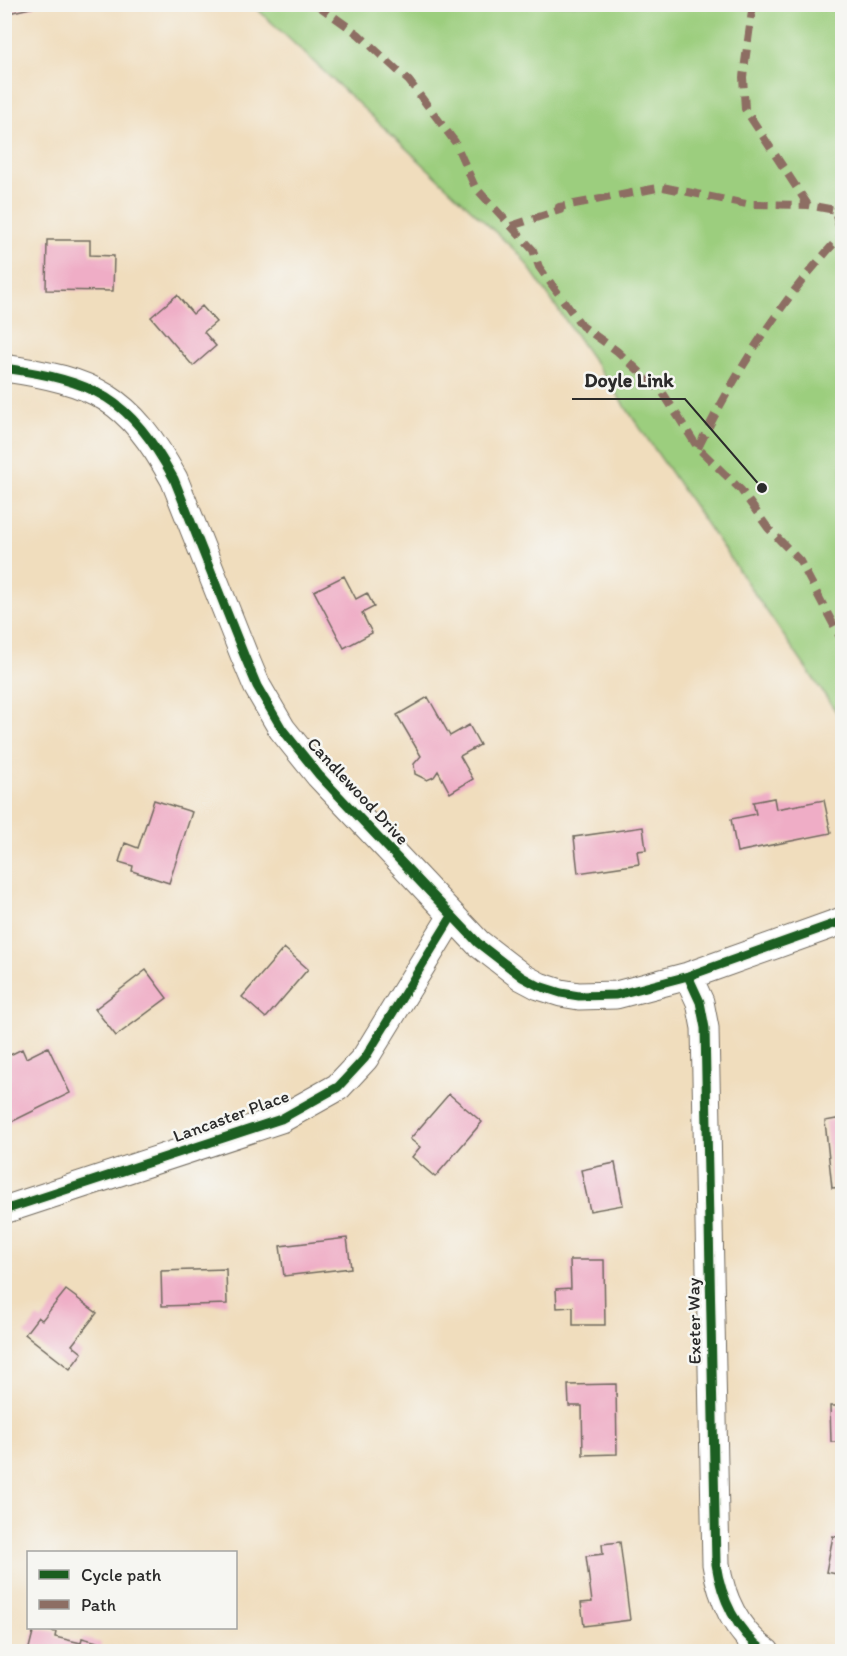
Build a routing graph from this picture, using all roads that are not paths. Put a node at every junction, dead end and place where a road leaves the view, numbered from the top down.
1 (4, 368) edge
2 (452, 916) junction
3 (843, 921) edge
4 (688, 976) junction
5 (4, 1210) edge
6 (766, 1652) edge

1 - 2 street, Candlewood Drive
2 - 4 street, Candlewood Drive
2 - 5 street, Lancaster Place
3 - 4 street, Candlewood Drive
4 - 6 street, Exeter Way

